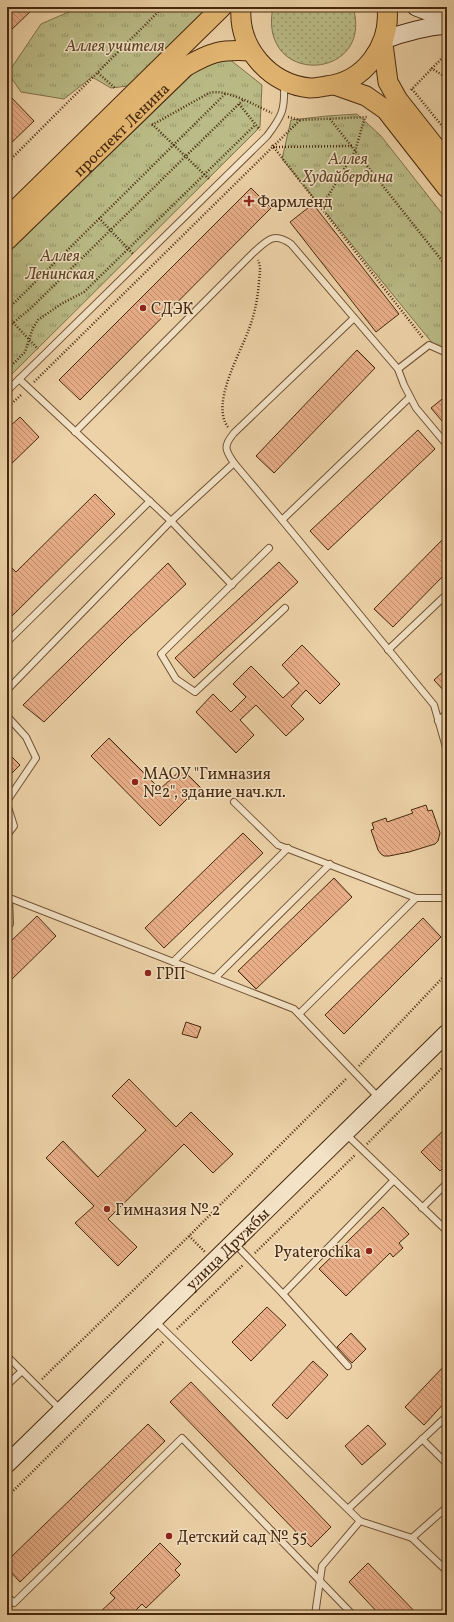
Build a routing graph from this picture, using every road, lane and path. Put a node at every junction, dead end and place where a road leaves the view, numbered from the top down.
1 (155, 7) edge
2 (162, 7) edge
3 (222, 7) edge
4 (241, 7) edge
5 (387, 7) edge
6 (416, 7) edge
7 (158, 11) junction
8 (447, 19) edge
9 (447, 25) edge
10 (383, 42) junction
11 (251, 51) junction
12 (447, 53) edge
13 (431, 68) junction
14 (98, 72) junction
15 (447, 78) edge
16 (284, 82) junction
17 (335, 85) junction
18 (412, 89) junction
19 (226, 93) junction
20 (121, 94) dead end
21 (406, 94) dead end
22 (243, 100) junction
23 (239, 104) junction
24 (281, 116) junction
25 (372, 116) dead end
26 (365, 117) junction
27 (330, 119) junction
28 (300, 120) junction
29 (148, 121) dead end
30 (256, 124) junction
31 (152, 125) junction
32 (447, 132) edge
33 (266, 138) junction
34 (174, 145) junction
35 (352, 146) junction
36 (273, 147) junction
37 (355, 150) junction
38 (186, 157) junction
39 (447, 162) edge
40 (7, 163) edge
41 (204, 174) junction
42 (216, 185) junction
43 (447, 188) edge
44 (225, 194) junction
45 (321, 208) junction
46 (7, 218) edge
47 (99, 218) junction
48 (110, 230) junction
49 (7, 240) edge
50 (128, 249) junction
51 (253, 254) junction
52 (140, 260) junction
53 (447, 267) edge
54 (148, 270) junction
55 (7, 310) edge
56 (7, 316) edge
57 (354, 318) junction
58 (13, 323) junction
59 (7, 328) edge
60 (30, 339) junction
61 (429, 344) junction
62 (447, 353) edge
63 (44, 354) junction
64 (53, 363) junction
65 (398, 369) junction
66 (7, 370) edge
67 (19, 379) junction
68 (28, 388) junction
69 (7, 391) edge
70 (410, 397) junction
71 (7, 400) edge
72 (11, 404) junction
73 (7, 408) edge
74 (75, 432) junction
75 (234, 434) junction
76 (447, 445) edge
77 (234, 463) junction
78 (150, 501) junction
79 (282, 520) junction
80 (171, 521) junction
81 (270, 548) dead end
82 (232, 585) junction
83 (447, 594) edge
84 (285, 608) dead end
85 (7, 642) edge
86 (388, 650) junction
87 (7, 690) edge
88 (447, 714) edge
89 (7, 716) edge
90 (438, 722) junction
91 (447, 751) edge
92 (7, 802) edge
93 (234, 802) dead end
94 (7, 835) edge
95 (288, 848) junction
96 (330, 864) junction
97 (8, 898) edge
98 (416, 898) junction
99 (447, 898) edge
100 (7, 927) edge
101 (173, 962) junction
102 (447, 973) edge
103 (215, 978) junction
104 (299, 1014) junction
105 (447, 1033) edge
106 (447, 1063) edge
107 (354, 1072) junction
108 (379, 1098) junction
109 (345, 1132) junction
110 (362, 1149) junction
111 (394, 1180) junction
112 (447, 1183) edge
113 (422, 1208) junction
114 (447, 1231) edge
115 (189, 1236) junction
116 (233, 1242) junction
117 (208, 1255) dead end
118 (249, 1259) junction
119 (284, 1294) junction
120 (153, 1319) junction
121 (170, 1336) junction
122 (7, 1356) edge
123 (348, 1366) dead end
124 (22, 1371) junction
125 (7, 1385) edge
126 (36, 1385) junction
127 (61, 1410) junction
128 (447, 1416) edge
129 (422, 1439) junction
130 (7, 1464) edge
131 (447, 1464) edge
132 (7, 1497) edge
133 (447, 1507) edge
134 (349, 1508) junction
135 (360, 1521) junction
136 (412, 1538) junction
137 (447, 1571) edge
138 (320, 1581) junction
139 (7, 1596) edge
140 (315, 1615) edge
141 (353, 1615) edge

1 - 7 path
2 - 7 path
3 - 46 main road, проспект Ленина
4 - 11 main road
5 - 10 main road
6 - 8 main road
7 - 14 path
9 - 10 main road
10 - 17 main road
10 - 39 main road
11 - 16 main road
11 - 49 main road, проспект Ленина
12 - 13 path
13 - 15 path
13 - 18 path
14 - 20 path
14 - 40 path
16 - 17 main road
16 - 24 lane
17 - 43 main road
18 - 21 path
18 - 32 path
19 - 22 path
19 - 31 path
19 - 34 path
22 - 23 path
22 - 24 path
23 - 30 path
23 - 38 path
24 - 28 path
24 - 33 lane
25 - 26 path
26 - 27 path
26 - 37 path
27 - 28 path
27 - 35 path
28 - 36 path
29 - 31 path
30 - 33 path
30 - 41 path
31 - 34 path
33 - 36 path
33 - 42 lane
34 - 38 path
34 - 47 path
35 - 36 path
35 - 37 path
36 - 44 path
36 - 45 path
37 - 45 path
37 - 53 path
38 - 41 path
38 - 48 path
41 - 42 path
41 - 50 path
42 - 44 path
42 - 52 lane
44 - 54 path
45 - 61 path
47 - 48 path
47 - 55 path
48 - 50 path
48 - 58 path
50 - 52 path
50 - 60 path
51 - 57 lane
51 - 74 lane
51 - 75 path
52 - 54 path
52 - 63 lane
54 - 64 path
56 - 58 path
57 - 65 lane
57 - 75 lane
58 - 59 path
58 - 60 path
60 - 63 path
60 - 66 path
61 - 62 lane
61 - 65 lane
63 - 64 path
63 - 67 lane
64 - 68 path
65 - 70 lane
67 - 68 lane
67 - 69 lane
68 - 72 path
68 - 74 lane
70 - 76 lane
70 - 79 lane
71 - 72 path
72 - 73 path
74 - 78 lane
75 - 77 lane
77 - 79 lane
77 - 80 lane
78 - 80 lane
78 - 85 lane
79 - 86 lane
80 - 82 lane
80 - 87 lane
81 - 82 lane
82 - 84 lane
83 - 86 lane
86 - 90 lane
88 - 90 lane
89 - 92 lane
90 - 91 lane
92 - 94 lane
93 - 95 lane
95 - 96 lane
95 - 101 lane
96 - 98 lane
96 - 103 lane
97 - 100 lane
97 - 101 lane
98 - 99 lane
98 - 104 lane
101 - 103 lane
102 - 107 path
103 - 104 lane
104 - 107 lane
105 - 108 main road, улица Дружбы
106 - 110 path
107 - 108 lane
107 - 115 path
108 - 109 main road, улица Дружбы
109 - 110 lane
109 - 116 main road, улица Дружбы
110 - 111 lane
110 - 118 path
111 - 113 lane
111 - 119 lane
112 - 113 lane
113 - 114 lane
115 - 117 path
115 - 126 path
116 - 118 lane
116 - 120 main road, улица Дружбы
118 - 119 lane
118 - 121 path
119 - 123 lane
120 - 121 lane
120 - 127 main road, улица Дружбы
121 - 132 path
121 - 134 lane
122 - 124 lane
124 - 125 lane
124 - 126 lane
126 - 127 lane
127 - 130 main road, улица Дружбы
128 - 129 lane
129 - 131 lane
129 - 134 lane
133 - 136 lane
134 - 135 lane
135 - 136 lane
135 - 138 lane
136 - 137 lane
138 - 139 lane
138 - 140 lane
138 - 141 lane

